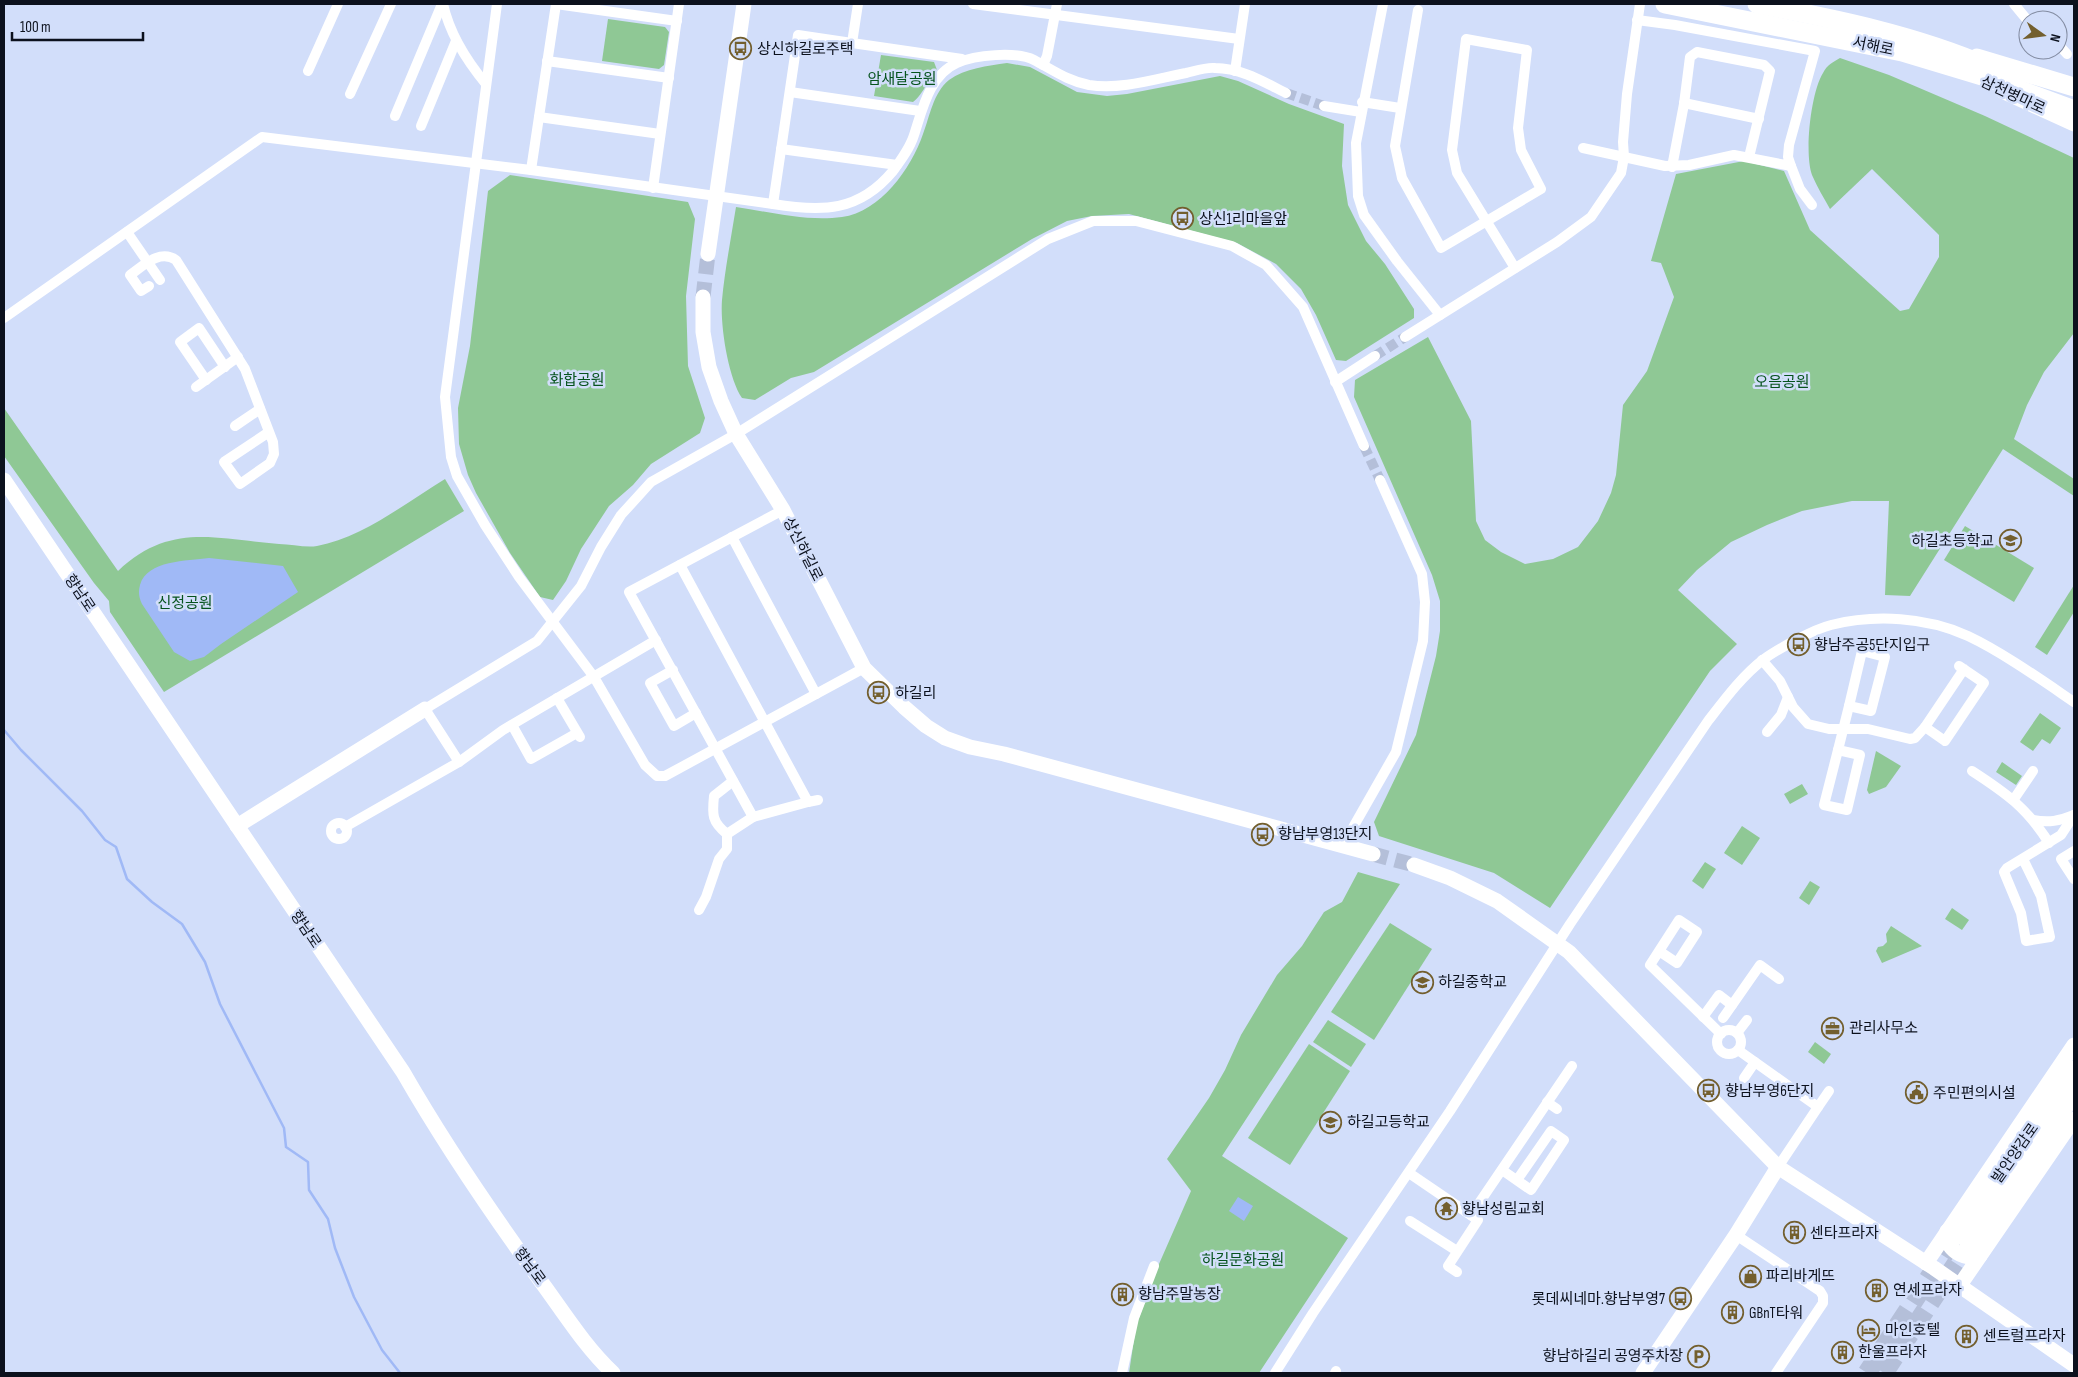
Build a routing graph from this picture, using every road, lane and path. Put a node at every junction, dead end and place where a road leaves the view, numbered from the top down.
1 (338, 4) edge
2 (392, 4) edge
3 (442, 4) edge
4 (497, 4) edge
5 (679, 4) edge
6 (744, 4) edge
7 (858, 4) edge
8 (973, 4) edge
9 (1057, 4) edge
10 (1245, 4) edge
11 (1383, 4) edge
12 (1640, 4) edge
13 (1665, 4) edge
14 (1756, 4) edge
15 (1418, 10) dead end
16 (1055, 15) junction
17 (1637, 20) junction
18 (677, 21) junction
19 (1240, 39) junction
20 (456, 41) junction
21 (852, 43) junction
22 (1953, 59) junction
23 (966, 60) junction
24 (547, 61) junction
25 (1043, 65) junction
26 (308, 71) dead end
27 (1235, 71) junction
28 (668, 78) junction
29 (486, 84) junction
30 (2074, 88) edge
31 (790, 92) junction
32 (1286, 93) tunnel mouth
33 (350, 94) dead end
34 (2074, 100) edge
35 (1684, 103) junction
36 (1324, 106) tunnel mouth
37 (1362, 107) junction
38 (1400, 108) junction
39 (2074, 110) edge
40 (920, 111) junction
41 (395, 116) dead end
42 (539, 117) junction
43 (1759, 119) junction
44 (2074, 124) edge
45 (421, 126) dead end
46 (660, 134) junction
47 (1583, 148) dead end
48 (781, 149) junction
49 (1624, 157) junction
50 (1749, 157) junction
51 (476, 163) junction
52 (897, 165) junction
53 (1790, 166) junction
54 (1672, 167) junction
55 (531, 170) junction
56 (653, 188) junction
57 (717, 197) junction
58 (773, 204) junction
59 (1812, 205) dead end
60 (1487, 221) junction
61 (127, 232) junction
62 (708, 254) tunnel mouth
63 (148, 263) junction
64 (1515, 268) junction
65 (160, 280) dead end
66 (149, 286) dead end
67 (703, 296) tunnel mouth
68 (1440, 315) junction
69 (4, 318) edge
70 (1405, 337) tunnel mouth
71 (1375, 356) tunnel mouth
72 (238, 357) junction
73 (224, 366) junction
74 (206, 380) junction
75 (1335, 382) junction
76 (196, 387) dead end
77 (260, 409) junction
78 (235, 426) dead end
79 (269, 432) junction
80 (736, 434) junction
81 (1364, 446) tunnel mouth
82 (4, 480) edge
83 (1380, 480) tunnel mouth
84 (783, 510) junction
85 (732, 537) junction
86 (680, 565) junction
87 (554, 623) junction
88 (656, 640) junction
89 (1762, 660) junction
90 (864, 668) junction
91 (672, 670) junction
92 (594, 676) junction
93 (816, 694) junction
94 (1788, 697) junction
95 (557, 698) junction
96 (2074, 702) edge
97 (1849, 706) junction
98 (425, 709) junction
99 (696, 713) junction
100 (765, 722) junction
101 (512, 725) junction
102 (1925, 727) junction
103 (1843, 728) junction
104 (1767, 732) dead end
105 (716, 748) junction
106 (1838, 750) junction
107 (458, 762) junction
108 (1972, 771) dead end
109 (2033, 771) dead end
110 (733, 782) junction
111 (2014, 799) junction
112 (2074, 815) edge
113 (753, 817) junction
114 (2033, 820) junction
115 (237, 826) junction
116 (346, 827) dead end
117 (727, 834) junction
118 (2049, 843) junction
119 (1343, 845) junction
120 (2074, 851) edge
121 (1374, 854) tunnel mouth
122 (2023, 859) junction
123 (1414, 864) tunnel mouth
124 (2074, 879) edge
125 (699, 910) dead end
126 (1558, 944) junction
127 (1659, 951) dead end
128 (1779, 979) dead end
129 (1732, 1005) junction
130 (1703, 1016) junction
131 (1723, 1018) dead end
132 (1747, 1020) dead end
133 (1737, 1033) junction
134 (1721, 1034) junction
135 (2074, 1045) edge
136 (1738, 1050) junction
137 (1755, 1062) junction
138 (1572, 1066) dead end
139 (2074, 1070) edge
140 (1744, 1078) dead end
141 (1829, 1091) dead end
142 (2074, 1092) edge
143 (1547, 1102) junction
144 (1818, 1107) junction
145 (1557, 1108) dead end
146 (2074, 1119) edge
147 (1778, 1167) junction
148 (1502, 1170) junction
149 (1410, 1173) junction
150 (1517, 1180) junction
151 (1472, 1215) junction
152 (1410, 1221) dead end
153 (1736, 1235) junction
154 (1963, 1242) junction
155 (1457, 1251) junction
156 (1926, 1262) junction
157 (1154, 1266) dead end
158 (1457, 1272) dead end
159 (1960, 1285) junction
160 (2074, 1365) edge
161 (613, 1373) edge
162 (1122, 1373) edge
163 (1275, 1373) edge
164 (1643, 1373) edge
165 (1776, 1373) edge

1 - 26 street
2 - 33 street
3 - 20 street
3 - 41 street
4 - 29 street
5 - 18 street
6 - 57 street
7 - 21 street
8 - 16 street
9 - 16 street
10 - 19 street
11 - 37 street
12 - 17 street
13 - 22 highway, 서해로
14 - 22 highway, 서해로
15 - 38 street
16 - 19 street
16 - 25 street
17 - 49 street
17 - 53 street
18 - 24 street
18 - 28 street
19 - 27 street
20 - 29 street
20 - 45 street
21 - 23 street
21 - 31 street
22 - 30 highway
22 - 34 highway, 서해로
22 - 39 highway, 서해로
22 - 44 street, 삼천병마로
23 - 25 street
23 - 40 street
24 - 28 street
24 - 42 street
25 - 27 street
27 - 32 street
28 - 46 street
29 - 51 street
31 - 40 street
31 - 48 street
35 - 43 street
35 - 43 street
35 - 54 street
36 - 37 street
37 - 38 street
37 - 68 street
38 - 60 street
40 - 52 street
42 - 46 street
42 - 55 street
43 - 50 street
46 - 56 street
47 - 49 street
48 - 52 street
48 - 58 street
49 - 54 street
49 - 64 street
50 - 53 street
50 - 54 street
51 - 55 street
51 - 61 street
51 - 87 street
52 - 58 street
53 - 59 street
55 - 56 street
56 - 57 street
57 - 58 street
57 - 62 street
60 - 60 street
60 - 64 street
61 - 63 street
61 - 69 street
63 - 65 street
63 - 66 street
63 - 72 street
64 - 68 street
67 - 80 street, 상신하길로
68 - 70 street
71 - 75 street
72 - 73 street
72 - 77 street
73 - 74 street
73 - 74 street
74 - 76 street
75 - 80 street
75 - 81 street
77 - 78 street
77 - 79 street
79 - 79 street
80 - 84 street, 상신하길로
80 - 87 street
82 - 115 street, 향남로
83 - 119 street
84 - 85 street
84 - 90 street, 상신하길로
85 - 86 street
85 - 93 street
86 - 88 street
86 - 100 street
87 - 92 street
87 - 98 street
88 - 91 street
88 - 92 street
89 - 94 street
89 - 96 street
89 - 126 street
90 - 93 street
90 - 119 street, 상신하길로
91 - 99 street
91 - 99 street
92 - 95 street
92 - 105 street
93 - 100 street
94 - 103 street
94 - 104 street
95 - 101 street
95 - 101 street
97 - 97 street
97 - 103 street
98 - 107 street
98 - 115 street
99 - 105 street
100 - 105 street
100 - 113 street
101 - 107 street
102 - 102 street
102 - 103 street
103 - 106 street
105 - 110 street
106 - 106 street
107 - 116 street
108 - 111 street
109 - 111 street
110 - 113 street
110 - 117 street
111 - 114 street
112 - 114 street
112 - 118 street
113 - 117 street
114 - 118 street
115 - 161 street, 향남로
117 - 125 street
118 - 122 street
119 - 121 street, 상신하길로
120 - 124 street
122 - 122 street
123 - 126 street
126 - 147 street
126 - 149 street
127 - 130 street
128 - 129 street
129 - 130 street
129 - 131 street
130 - 134 street
132 - 133 street
133 - 134 street
133 - 136 street
134 - 136 street
135 - 154 street
136 - 137 street
137 - 140 street
137 - 144 street
138 - 143 street
139 - 154 highway, 발안양감로
141 - 144 street
142 - 154 highway, 발안양감로
143 - 145 street
143 - 148 street
144 - 147 street
146 - 154 street
147 - 153 street
147 - 156 street
148 - 150 street
148 - 151 street
149 - 151 street
149 - 163 street
150 - 150 street
151 - 155 street
152 - 155 street
153 - 164 street
153 - 165 street
154 - 156 street
154 - 159 street
155 - 158 street
156 - 159 street
157 - 162 street
159 - 160 street

